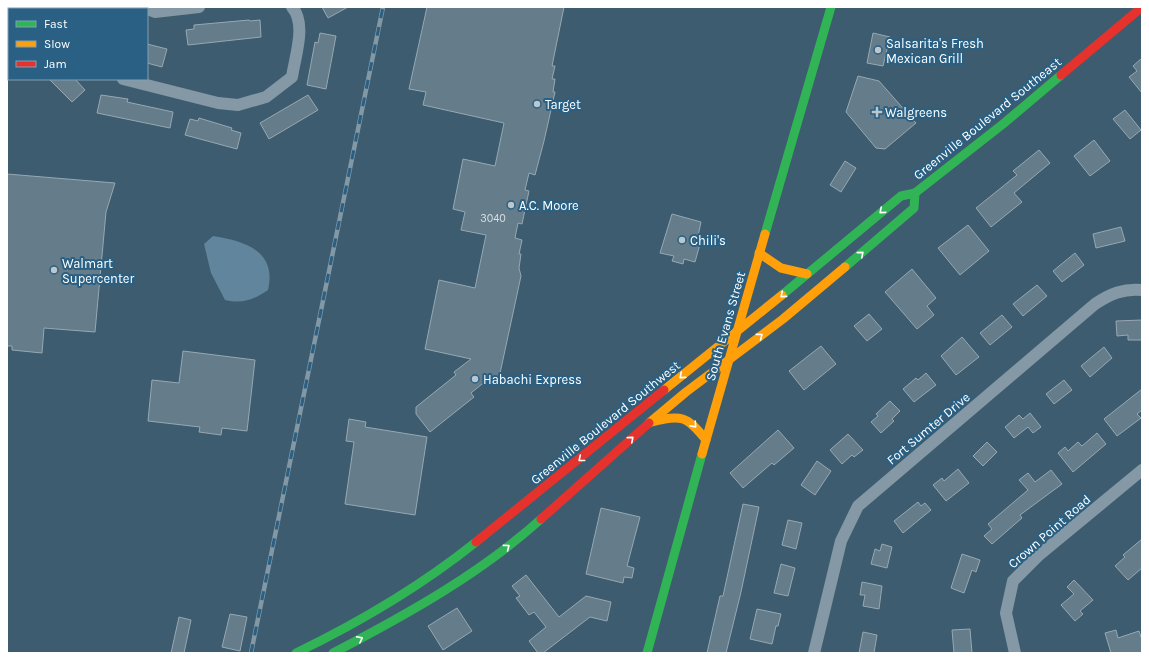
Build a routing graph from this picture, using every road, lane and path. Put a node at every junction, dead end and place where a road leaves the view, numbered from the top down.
1 (199, 7) edge
2 (292, 7) edge
3 (831, 7) edge
4 (1142, 8) edge
5 (148, 10) edge
6 (127, 80) edge
7 (916, 193) junction
8 (759, 253) junction
9 (807, 274) junction
10 (1142, 290) edge
11 (736, 334) junction
12 (729, 360) junction
13 (650, 422) junction
14 (706, 440) junction
15 (1142, 470) edge
16 (500, 524) junction
17 (490, 542) dead end
18 (450, 563) junction
19 (466, 564) dead end
20 (461, 579) junction
21 (408, 613) junction
22 (296, 653) edge
23 (333, 653) edge
24 (647, 653) edge
25 (814, 653) edge
26 (1015, 653) edge

1 - 5 street
2 - 6 street
3 - 8 main road, South Evans Street
4 - 7 main road, Greenville Boulevard Southeast
7 -> 9 main road, Greenville Boulevard Southwest
12 -> 7 main road, Greenville Boulevard Southeast
8 - 9 main road
8 - 11 main road, South Evans Street
9 -> 11 main road, Greenville Boulevard Southwest
10 - 25 street, Fort Sumter Drive
11 - 12 main road, South Evans Street
11 -> 16 main road, Greenville Boulevard Southwest
12 - 13 main road
12 - 14 main road, South Evans Street
13 -> 14 main road
20 -> 13 main road
14 - 24 main road, South Evans Street
15 - 26 street, Crown Point Road
16 - 17 main road
16 - 18 main road, Greenville Boulevard Southwest
18 - 21 main road
18 - 22 main road, Greenville Boulevard Southwest
19 - 20 main road
20 - 21 main road
23 -> 21 main road

